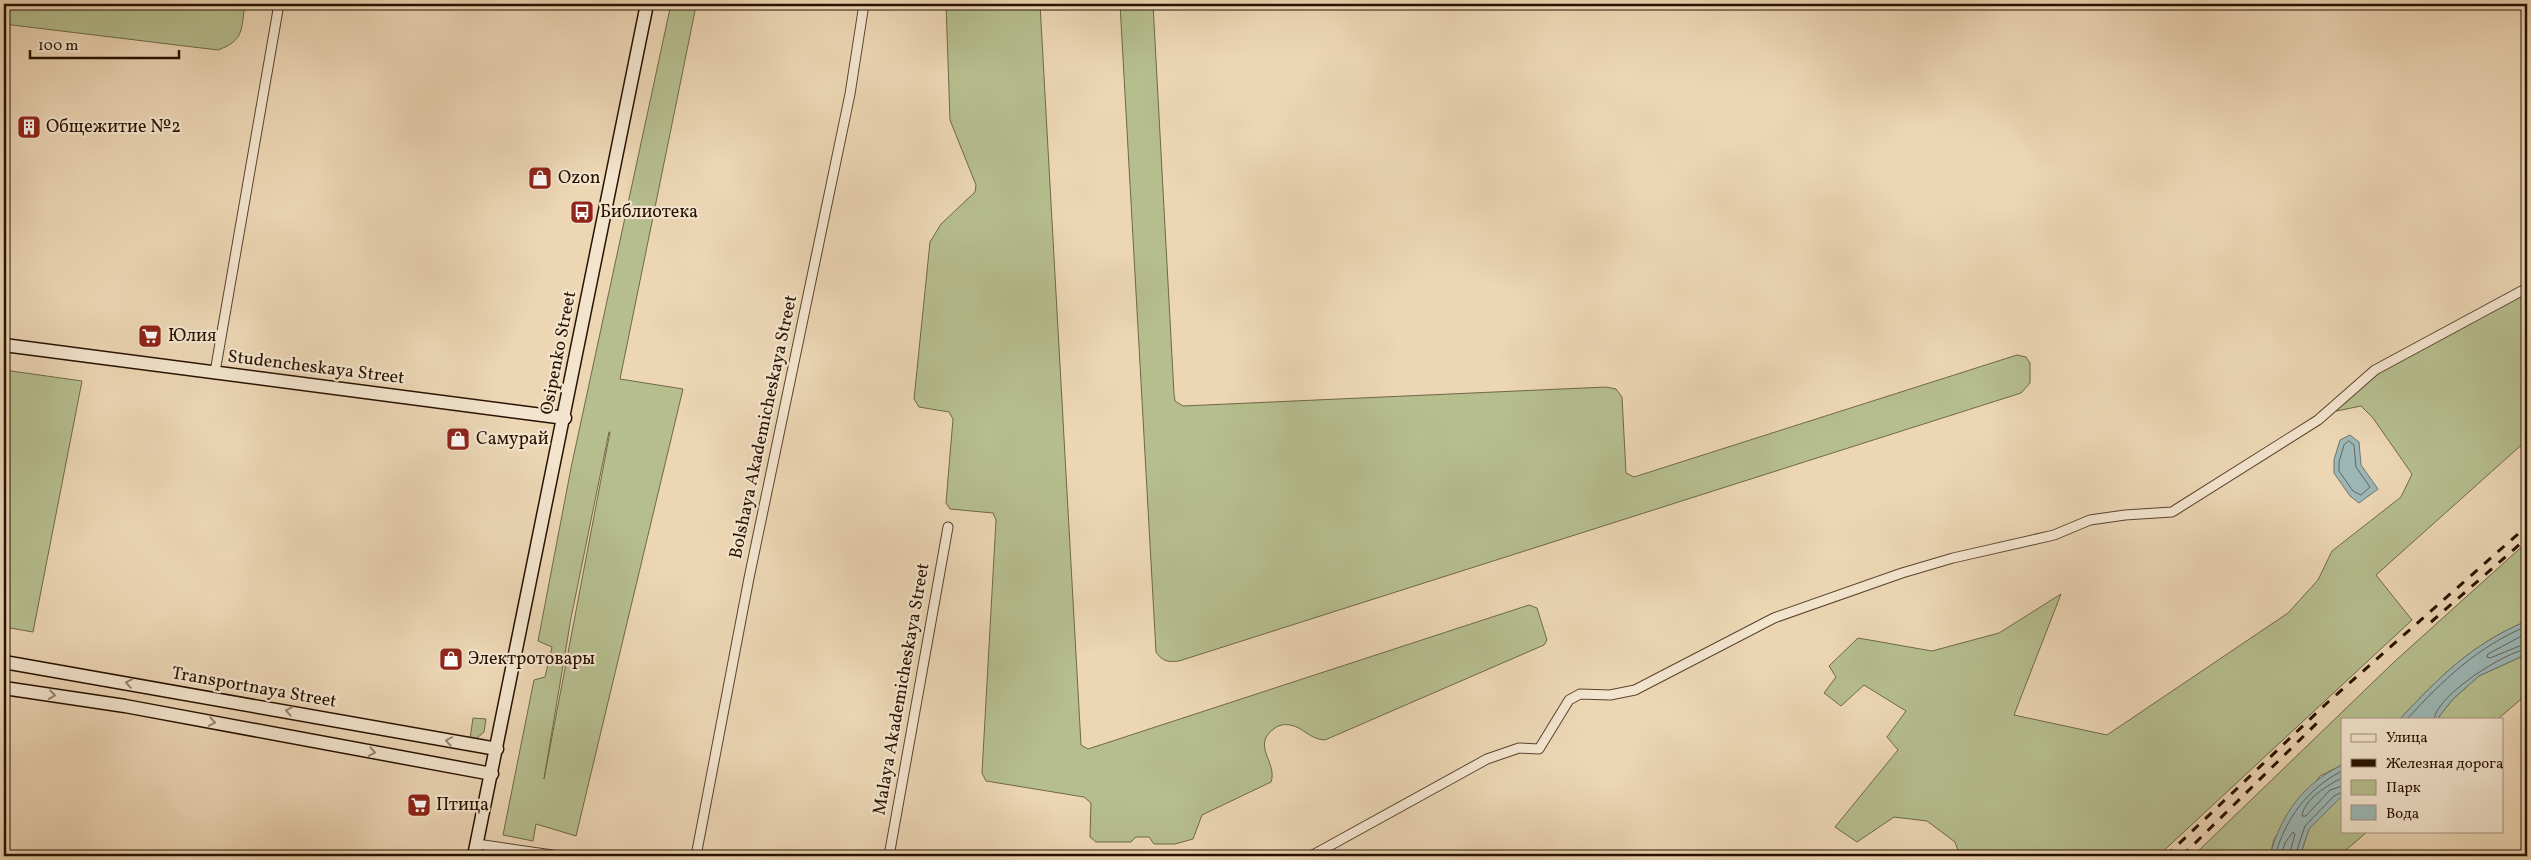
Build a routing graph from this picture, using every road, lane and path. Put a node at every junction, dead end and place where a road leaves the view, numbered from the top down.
1 (279, 4) edge
2 (647, 4) edge
3 (864, 4) edge
4 (2527, 288) edge
5 (4, 345) edge
6 (215, 372) junction
7 (565, 418) junction
8 (948, 527) dead end
9 (4, 662) edge
10 (4, 688) edge
11 (497, 749) junction
12 (492, 774) junction
13 (476, 850) edge
14 (559, 856) edge
15 (696, 856) edge
16 (889, 856) edge
17 (1311, 856) edge

1 - 6 street
2 - 7 street, Osipenko Street
3 - 15 street, Bolshaya Akademicheskaya Street
4 - 17 street
5 - 6 street, Studencheskaya Street
6 - 7 street, Studencheskaya Street
7 - 11 street, Osipenko Street
8 - 16 street, Malaya Akademicheskaya Street
11 -> 9 street, Transportnaya Street
10 -> 12 street
11 - 12 street, Osipenko Street
12 - 13 street, Osipenko Street
13 - 14 street

